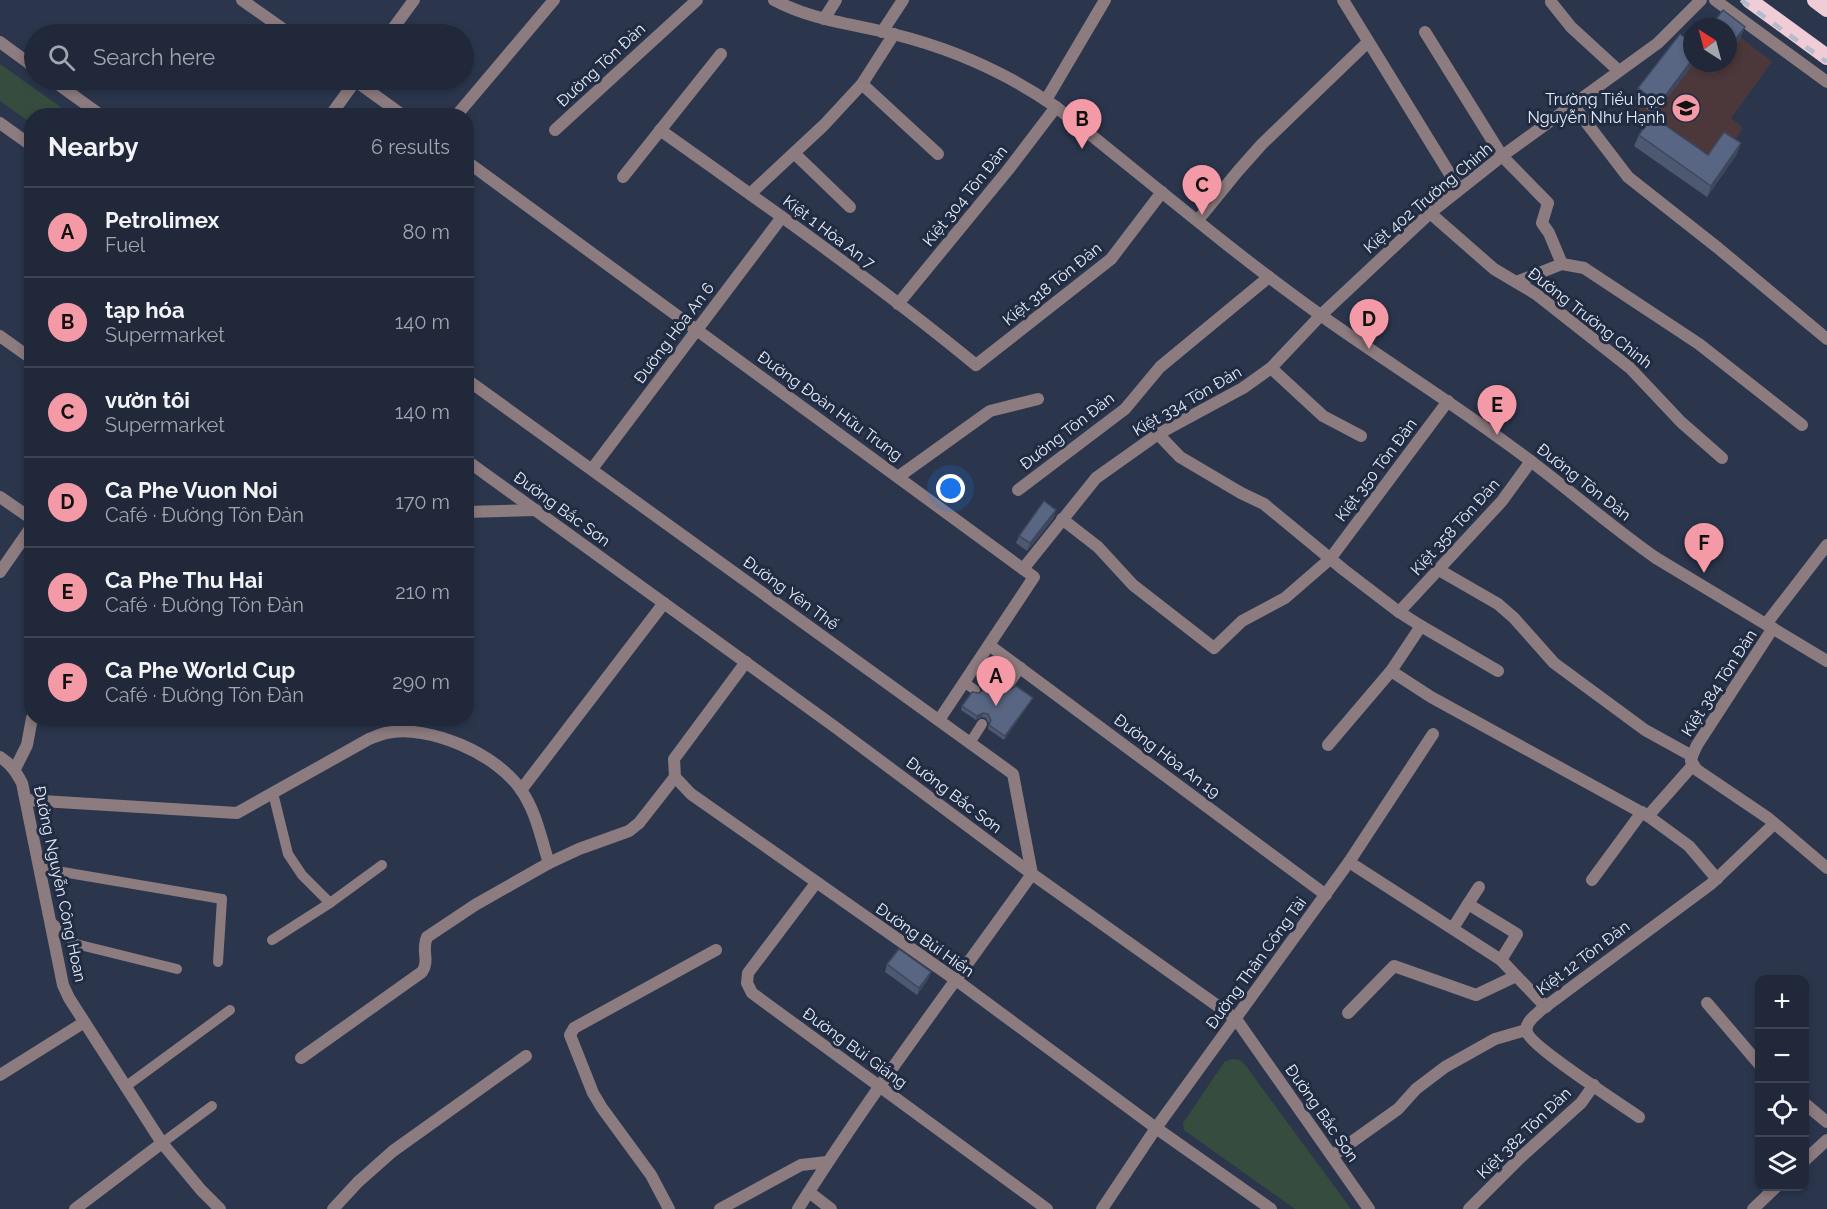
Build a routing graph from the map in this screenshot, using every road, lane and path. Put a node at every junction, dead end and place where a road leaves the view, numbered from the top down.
1 (242, 0) edge
2 (414, 0) edge
3 (554, 0) edge
4 (697, 0) edge
5 (774, 0) edge
6 (836, 0) edge
7 (903, 0) edge
8 (1343, 0) edge
9 (1701, 0) edge
10 (1715, 0) edge
11 (1749, 0) edge
12 (1815, 0) edge
13 (1103, 1) edge
14 (1551, 2) dead end
15 (1827, 9) edge
16 (824, 19) junction
17 (276, 24) edge
18 (396, 24) edge
19 (1425, 32) dead end
20 (888, 33) junction
21 (0, 42) edge
22 (1368, 42) junction
23 (721, 54) dead end
24 (1827, 57) edge
25 (24, 60) edge
26 (1619, 71) junction
27 (1827, 82) edge
28 (862, 84) junction
29 (66, 90) edge
30 (348, 90) edge
31 (369, 90) edge
32 (1051, 103) junction
33 (1573, 105) junction
34 (91, 108) edge
35 (336, 108) edge
36 (393, 108) edge
37 (463, 108) edge
38 (0, 123) edge
39 (555, 130) dead end
40 (660, 130) junction
41 (24, 140) edge
42 (794, 153) junction
43 (938, 154) dead end
44 (1502, 156) junction
45 (474, 167) edge
46 (623, 177) dead end
47 (1459, 189) junction
48 (1162, 192) junction
49 (750, 194) junction
50 (850, 207) dead end
51 (1430, 213) junction
52 (782, 217) junction
53 (1198, 220) junction
54 (1562, 264) junction
55 (1269, 277) junction
56 (1516, 282) junction
57 (898, 304) junction
58 (1321, 315) junction
59 (698, 329) junction
60 (0, 336) edge
61 (1827, 339) edge
62 (24, 352) edge
63 (976, 365) joint
64 (1271, 368) junction
65 (474, 385) edge
66 (1038, 399) dead end
67 (1448, 401) junction
68 (1802, 426) dead end
69 (1158, 434) junction
70 (1361, 436) dead end
71 (1722, 458) dead end
72 (1531, 461) junction
73 (474, 466) edge
74 (592, 469) junction
75 (898, 477) junction
76 (1018, 490) dead end
77 (0, 497) edge
78 (536, 510) junction
79 (474, 512) edge
80 (24, 514) edge
81 (1062, 519) junction
82 (24, 538) edge
83 (1827, 545) edge
84 (1330, 559) junction
85 (1023, 569) junction
86 (1439, 570) junction
87 (0, 572) edge
88 (664, 603) junction
89 (1399, 612) junction
90 (1421, 626) junction
91 (1770, 626) junction
92 (988, 645) junction
93 (1827, 661) edge
94 (746, 662) junction
95 (1021, 667) junction
96 (1391, 671) junction
97 (1498, 671) dead end
98 (964, 682) junction
99 (1008, 686) dead end
100 (975, 690) edge
101 (939, 720) junction
102 (982, 724) dead end
103 (31, 726) edge
104 (1433, 734) dead end
105 (970, 743) junction
106 (1328, 745) dead end
107 (0, 757) edge
108 (1692, 760) junction
109 (15, 769) junction
110 (675, 777) junction
111 (521, 790) junction
112 (273, 793) junction
113 (26, 800) junction
114 (1645, 814) junction
115 (1774, 824) junction
116 (1349, 862) junction
117 (549, 863) junction
118 (382, 865) dead end
119 (39, 868) junction
120 (1827, 868) edge
121 (1032, 874) junction
122 (1717, 879) junction
123 (1592, 880) dead end
124 (816, 884) junction
125 (1479, 887) dead end
126 (1326, 895) junction
127 (330, 903) junction
128 (1468, 904) junction
129 (50, 921) junction
130 (1453, 928) junction
131 (272, 940) dead end
132 (716, 950) dead end
133 (1501, 960) junction
134 (218, 962) dead end
135 (177, 969) dead end
136 (1516, 976) junction
137 (956, 980) junction
138 (1707, 1003) dead end
139 (1546, 1007) junction
140 (230, 1010) dead end
141 (1348, 1013) dead end
142 (1236, 1019) junction
143 (83, 1023) junction
144 (1526, 1030) junction
145 (526, 1056) dead end
146 (301, 1058) dead end
147 (1755, 1059) edge
148 (0, 1075) edge
149 (1594, 1085) junction
150 (880, 1086) junction
151 (125, 1087) junction
152 (212, 1107) dead end
153 (1809, 1107) edge
154 (1639, 1117) dead end
155 (1827, 1122) edge
156 (1156, 1128) junction
157 (1827, 1140) edge
158 (162, 1143) junction
159 (1332, 1156) junction
160 (1809, 1156) edge
161 (827, 1162) junction
162 (1773, 1191) edge
163 (809, 1192) junction
164 (1472, 1206) edge
165 (1762, 1206) edge
166 (75, 1209) edge
167 (220, 1209) edge
168 (333, 1209) edge
169 (669, 1209) edge
170 (720, 1209) edge
171 (798, 1209) edge
172 (831, 1209) edge
173 (1047, 1209) edge
174 (1102, 1209) edge
175 (1271, 1209) edge
176 (1369, 1209) edge

1 - 17 street
2 - 18 street
3 - 37 street
4 - 39 street, Đường Tôn Đản
5 - 16 street, Đường Tôn Đản
6 - 16 street
7 - 20 street
8 - 22 street
9 - 26 street, Kiệt 402 Trường Chinh
10 - 27 street
11 - 24 highway
12 - 15 highway
13 - 32 street, Kiệt 304 Tôn Đản
14 - 26 street
16 - 20 street, Đường Tôn Đản
19 - 44 street, Đường Trường Chinh
20 - 28 street
20 - 32 street, Đường Tôn Đản
21 - 25 street
22 - 47 street
22 - 53 street
23 - 40 street
26 - 33 street, Kiệt 402 Trường Chinh
28 - 42 street
28 - 43 street
29 - 34 street
30 - 35 street
31 - 36 street
32 - 48 street, Đường Tôn Đản
32 - 57 street, Kiệt 304 Tôn Đản
33 - 44 street, Kiệt 402 Trường Chinh
33 - 61 street
38 - 41 street
40 - 46 street
40 - 49 street, Kiệt 1 Hòa An 7
42 - 49 street
42 - 50 street
44 - 47 street, Kiệt 402 Trường Chinh
44 - 54 street, Đường Trường Chinh
45 - 59 street, Đường Đoàn Hữu Trưng
47 - 51 street, Kiệt 402 Trường Chinh
48 - 53 street, Đường Tôn Đản
48 - 63 street, Kiệt 318 Tôn Đản
49 - 52 street, Kiệt 1 Hòa An 7
51 - 56 street, Đường Trường Chinh
51 - 58 street, Kiệt 402 Trường Chinh
52 - 57 street, Kiệt 1 Hòa An 7
52 - 59 street, Đường Hòa An 6
53 - 55 street, Đường Tôn Đản
54 - 56 street
54 - 68 street
55 - 58 street, Đường Tôn Đản
55 - 76 street, Đường Tôn Đản
56 - 71 street, Đường Trường Chinh
57 - 63 street, Kiệt 1 Hòa An 7
58 - 64 street, Kiệt 334 Tôn Đản
58 - 67 street, Đường Tôn Đản
59 - 74 street, Đường Hòa An 6
59 - 75 street, Đường Đoàn Hữu Trưng
60 - 62 street
64 - 69 street, Kiệt 334 Tôn Đản
64 - 70 street
65 - 74 street, Đường Yên Thế
66 - 75 street
67 - 72 street, Đường Tôn Đản
67 - 84 street, Kiệt 350 Tôn Đản
69 - 81 street, Kiệt 334 Tôn Đản
69 - 84 street
72 - 86 street, Kiệt 358 Tôn Đản
72 - 91 street, Đường Tôn Đản
73 - 78 street, Đường Bắc Sơn
74 - 101 street, Đường Yên Thế
75 - 85 street, Đường Đoàn Hữu Trưng
77 - 80 street
78 - 79 street
78 - 88 street, Đường Bắc Sơn
81 - 84 street
81 - 85 street, Kiệt 334 Tôn Đản
82 - 87 street
83 - 91 street, Kiệt 384 Tôn Đản
84 - 89 street
85 - 92 street
86 - 89 street, Kiệt 358 Tôn Đản
86 - 108 street
88 - 94 street, Đường Bắc Sơn
88 - 111 street
89 - 90 street
90 - 96 street
90 - 97 street
91 - 93 street, Đường Tôn Đản
91 - 108 street, Kiệt 384 Tôn Đản
92 - 95 street, Đường Hòa An 19
92 - 98 street
94 - 110 street
94 - 121 street, Đường Bắc Sơn
95 - 99 lane
95 - 126 street, Đường Hòa An 19
96 - 106 street
96 - 114 street
98 - 100 lane
98 - 101 street
101 - 105 street, Đường Yên Thế
102 - 105 lane
103 - 109 street
104 - 116 street, Đường Thân Công Tài
105 - 121 street, Đường Yên Thế
107 - 109 street, Đường Nguyễn Công Hoan
108 - 114 street
108 - 115 street
109 - 113 street, Đường Nguyễn Công Hoan
110 - 117 street
110 - 124 street, Đường Bùi Hiển
111 - 112 street
111 - 117 street
112 - 113 street
112 - 127 lane
113 - 119 street, Đường Nguyễn Công Hoan
114 - 122 street
114 - 123 street
115 - 120 street
115 - 122 street, Kiệt 12 Tôn Đản
116 - 126 street, Đường Thân Công Tài
116 - 130 street
117 - 146 street
118 - 127 lane
119 - 129 street, Đường Nguyễn Công Hoan
119 - 134 lane
121 - 137 street
121 - 142 street, Đường Bắc Sơn
122 - 139 street, Kiệt 12 Tôn Đản
124 - 137 street, Đường Bùi Hiển
124 - 150 street, Đường Bùi Giáng
125 - 128 street
126 - 142 street, Đường Thân Công Tài
127 - 131 lane
128 - 130 street
128 - 133 street
129 - 135 lane
129 - 143 street, Đường Nguyễn Công Hoan
130 - 133 street
132 - 169 street
133 - 136 street
136 - 139 street
136 - 141 street
137 - 150 street
137 - 156 street, Đường Bùi Hiển
138 - 147 street
139 - 144 street, Kiệt 12 Tôn Đản
140 - 151 lane
142 - 156 street, Đường Thân Công Tài
142 - 159 street, Đường Bắc Sơn
143 - 148 street
143 - 151 street, Đường Nguyễn Công Hoan
144 - 149 street
144 - 159 street
145 - 168 street
149 - 154 street
149 - 164 street, Kiệt 382 Tôn Đản
150 - 161 street
150 - 173 street, Đường Bùi Giáng
151 - 158 street, Đường Nguyễn Công Hoan
152 - 158 lane
153 - 155 street
156 - 174 street, Đường Thân Công Tài
156 - 175 street, Đường Bùi Hiển
157 - 160 street
158 - 166 street
158 - 167 street, Đường Nguyễn Công Hoan
159 - 176 street, Đường Bắc Sơn
161 - 163 street
161 - 170 street
162 - 165 street
163 - 171 street
163 - 172 street

